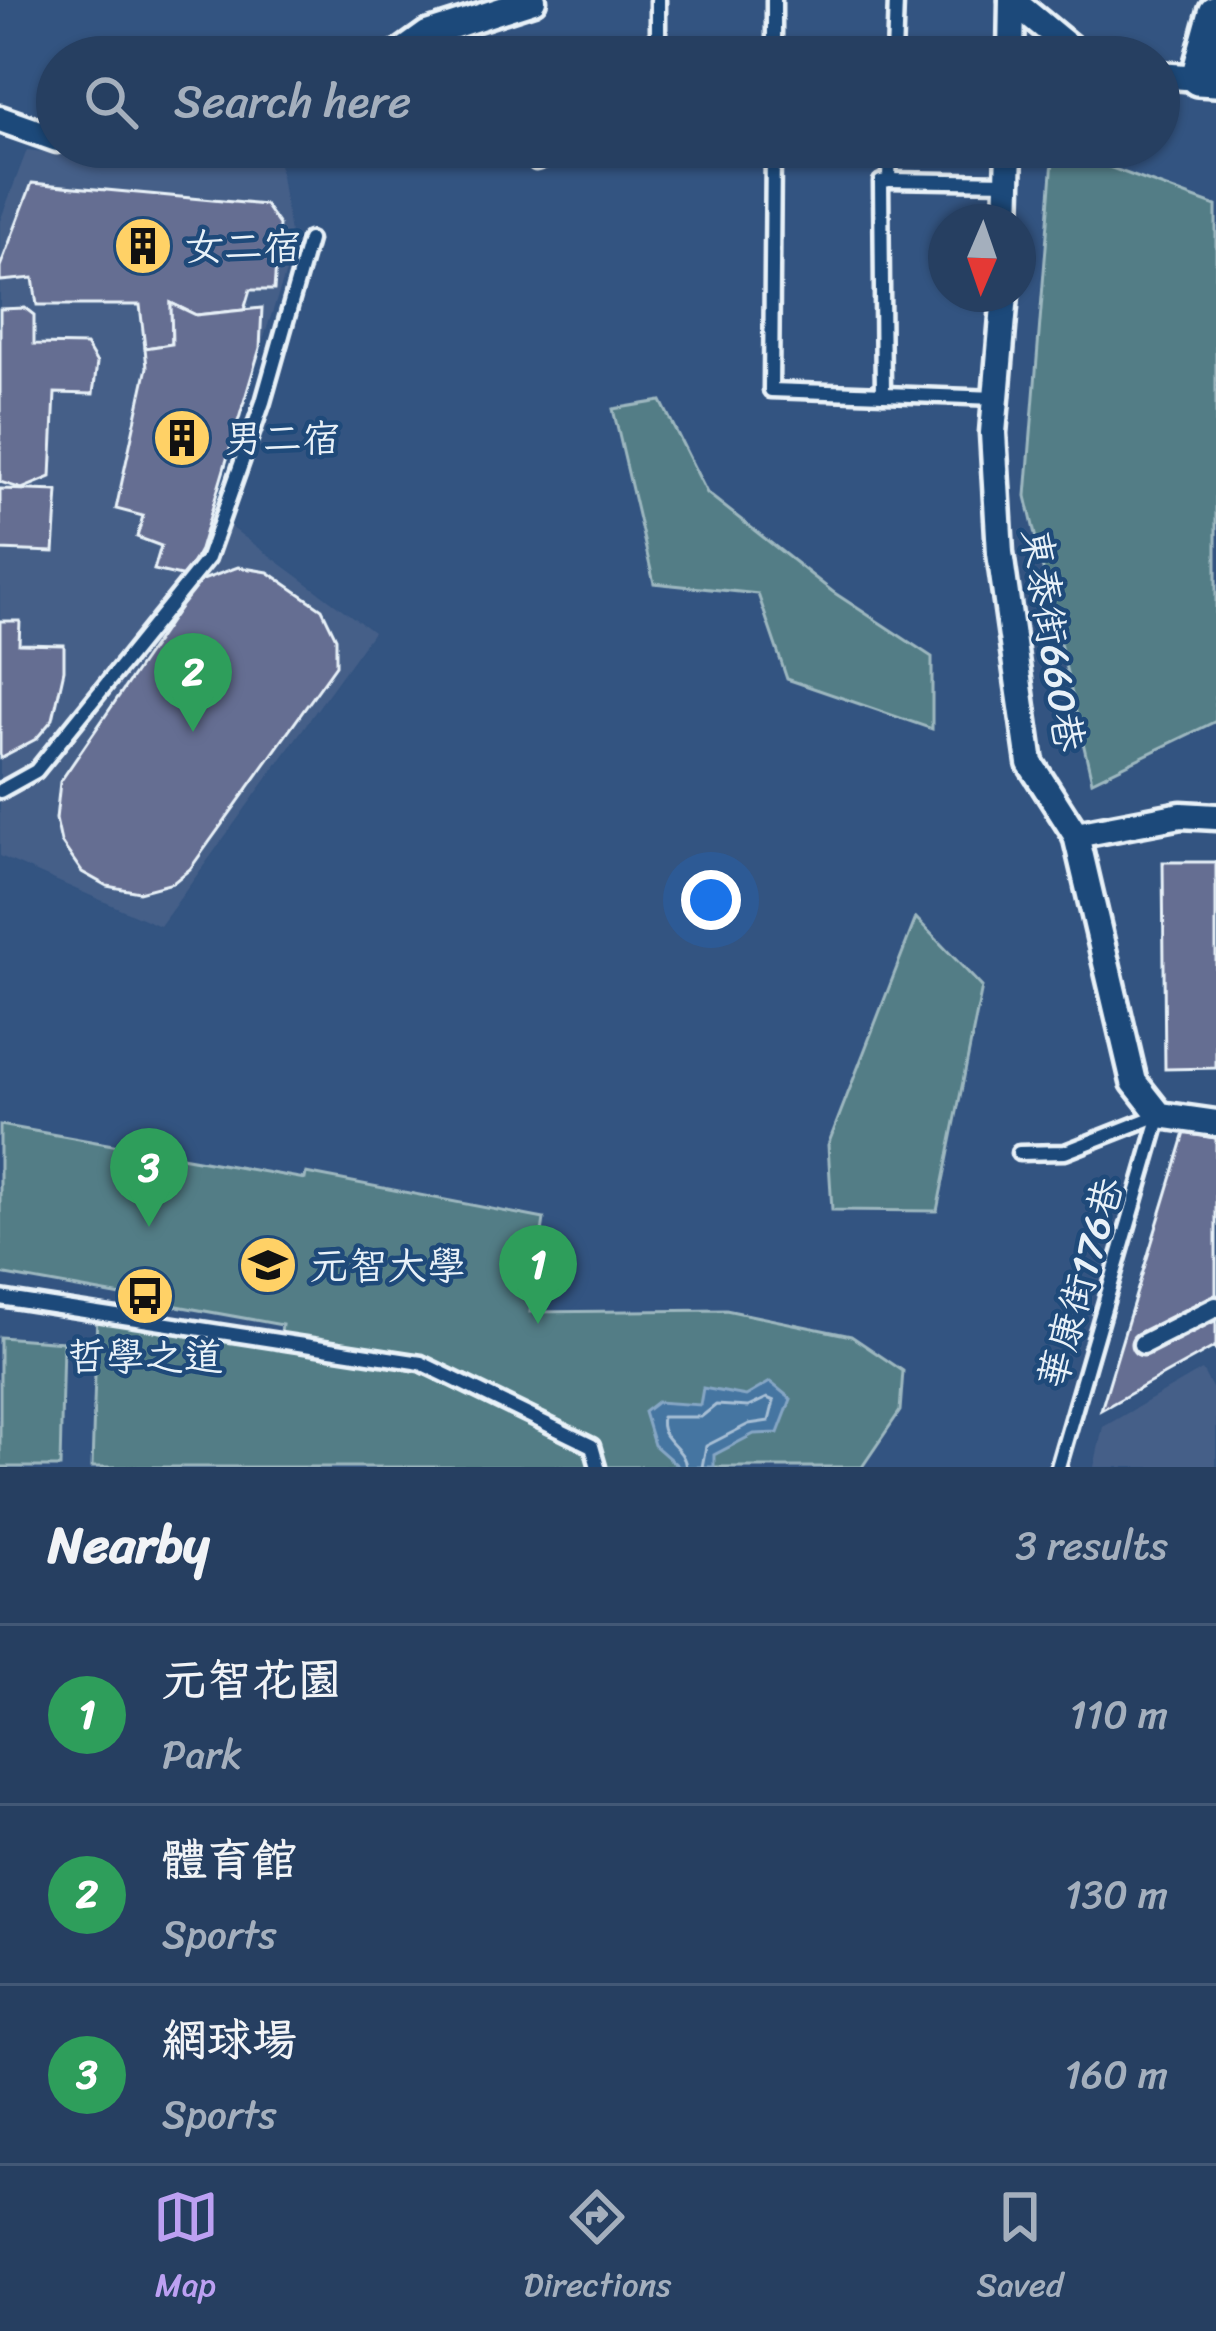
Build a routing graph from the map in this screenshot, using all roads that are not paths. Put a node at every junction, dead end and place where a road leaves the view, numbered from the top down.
1 (532, 0) edge
2 (658, 0) edge
3 (774, 0) edge
4 (896, 0) edge
5 (1012, 0) edge
6 (1216, 13) edge
7 (424, 36) edge
8 (658, 36) edge
9 (774, 36) edge
10 (895, 36) edge
11 (1011, 36) edge
12 (1056, 36) edge
13 (1207, 79) edge
14 (0, 119) edge
15 (36, 132) edge
16 (773, 168) edge
17 (889, 168) edge
18 (1008, 168) edge
19 (889, 180) junction
20 (1008, 182) junction
21 (1007, 204) edge
22 (309, 240) dead end
23 (1004, 312) edge
24 (883, 394) junction
25 (998, 398) junction
26 (0, 791) edge
27 (1216, 817) edge
28 (1076, 835) junction
29 (1160, 1115) junction
30 (1214, 1127) edge
31 (1018, 1153) dead end
32 (0, 1298) edge
33 (1216, 1307) edge
34 (1143, 1344) dead end
35 (598, 1467) edge
36 (1058, 1467) edge

1 - 7 street
2 - 8 lane
3 - 9 lane
4 - 10 lane
5 - 11 street
5 - 12 street
6 - 13 street
14 - 15 street
16 - 24 lane
17 - 19 lane
18 - 20 street
19 - 20 lane
19 - 24 lane
20 - 21 street
22 - 26 lane
23 - 25 street, 東泰街660巷
24 - 25 lane
25 - 28 street, 東泰街660巷
27 - 28 street
28 - 29 street, 東泰街660巷
29 - 30 street
29 - 31 lane
29 - 36 lane, 華康街176巷
32 - 35 lane
33 - 34 street

